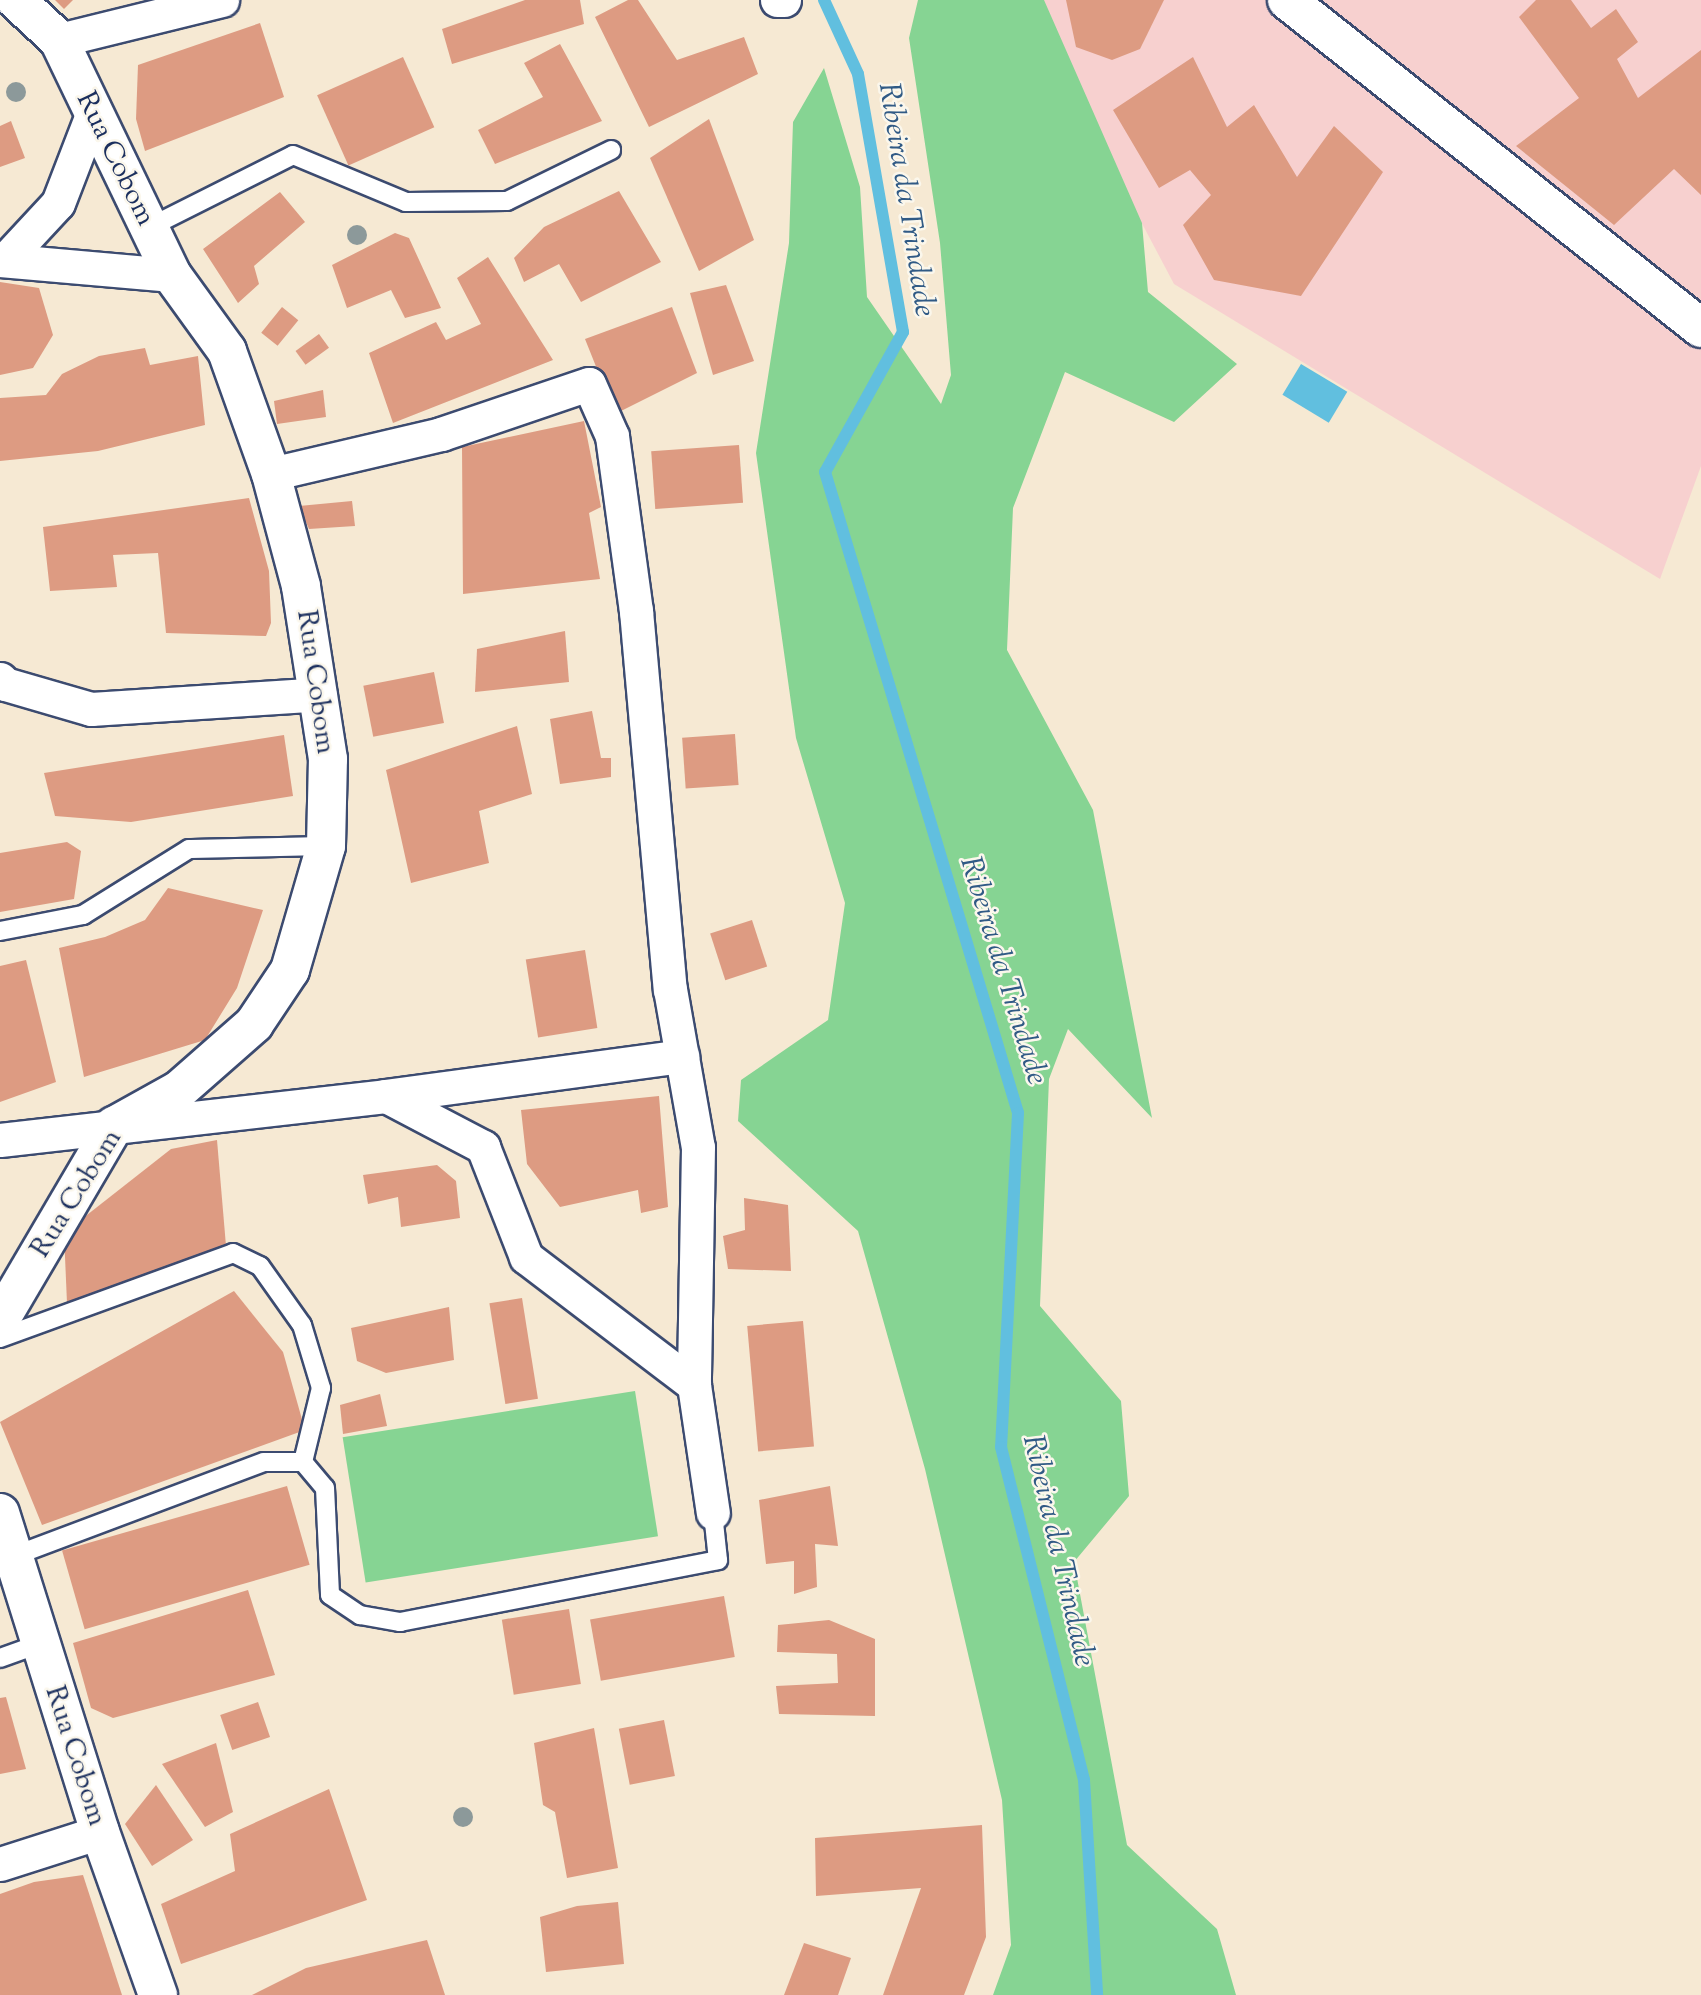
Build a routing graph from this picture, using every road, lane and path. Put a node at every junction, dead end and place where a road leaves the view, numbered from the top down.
1 (16, 0) edge
2 (222, 0) edge
3 (777, 0) edge
4 (784, 0) edge
5 (1287, 0) edge
6 (59, 40) junction
7 (92, 115) junction
8 (611, 150) dead end
9 (148, 228) junction
10 (3, 259) edge
11 (172, 275) junction
12 (1701, 328) edge
13 (271, 474) junction
14 (0, 679) edge
15 (320, 694) junction
16 (326, 846) junction
17 (0, 932) edge
18 (682, 1056) junction
19 (386, 1096) junction
20 (114, 1126) junction
21 (0, 1140) edge
22 (0, 1320) edge
23 (0, 1338) edge
24 (694, 1385) junction
25 (303, 1462) junction
26 (0, 1513) edge
27 (713, 1513) joint
28 (11, 1557) junction
29 (39, 1644) junction
30 (0, 1658) edge
31 (100, 1832) junction
32 (0, 1864) edge
33 (158, 1995) edge

1 - 6 street, Rua Cobom
2 - 6 street
3 - 4 street
5 - 12 street
6 - 7 street, Rua Cobom
7 - 9 street, Rua Cobom
7 - 10 street
8 - 9 lane
9 - 11 street, Rua Cobom
10 - 11 street
11 - 13 street, Rua Cobom
13 - 15 street, Rua Cobom
13 - 18 street
14 - 15 street
15 - 16 street, Rua Cobom
16 - 17 lane
16 - 20 street, Rua Cobom
18 - 19 street
18 - 24 street
19 - 20 street
19 - 24 street
20 - 21 street
20 - 22 street, Rua Cobom
23 - 25 lane
24 - 27 street
25 - 27 lane
25 - 28 lane
26 - 28 street, Rua Cobom
28 - 29 street, Rua Cobom
29 - 30 lane
29 - 31 street, Rua Cobom
31 - 32 street
31 - 33 street, Rua Cobom

